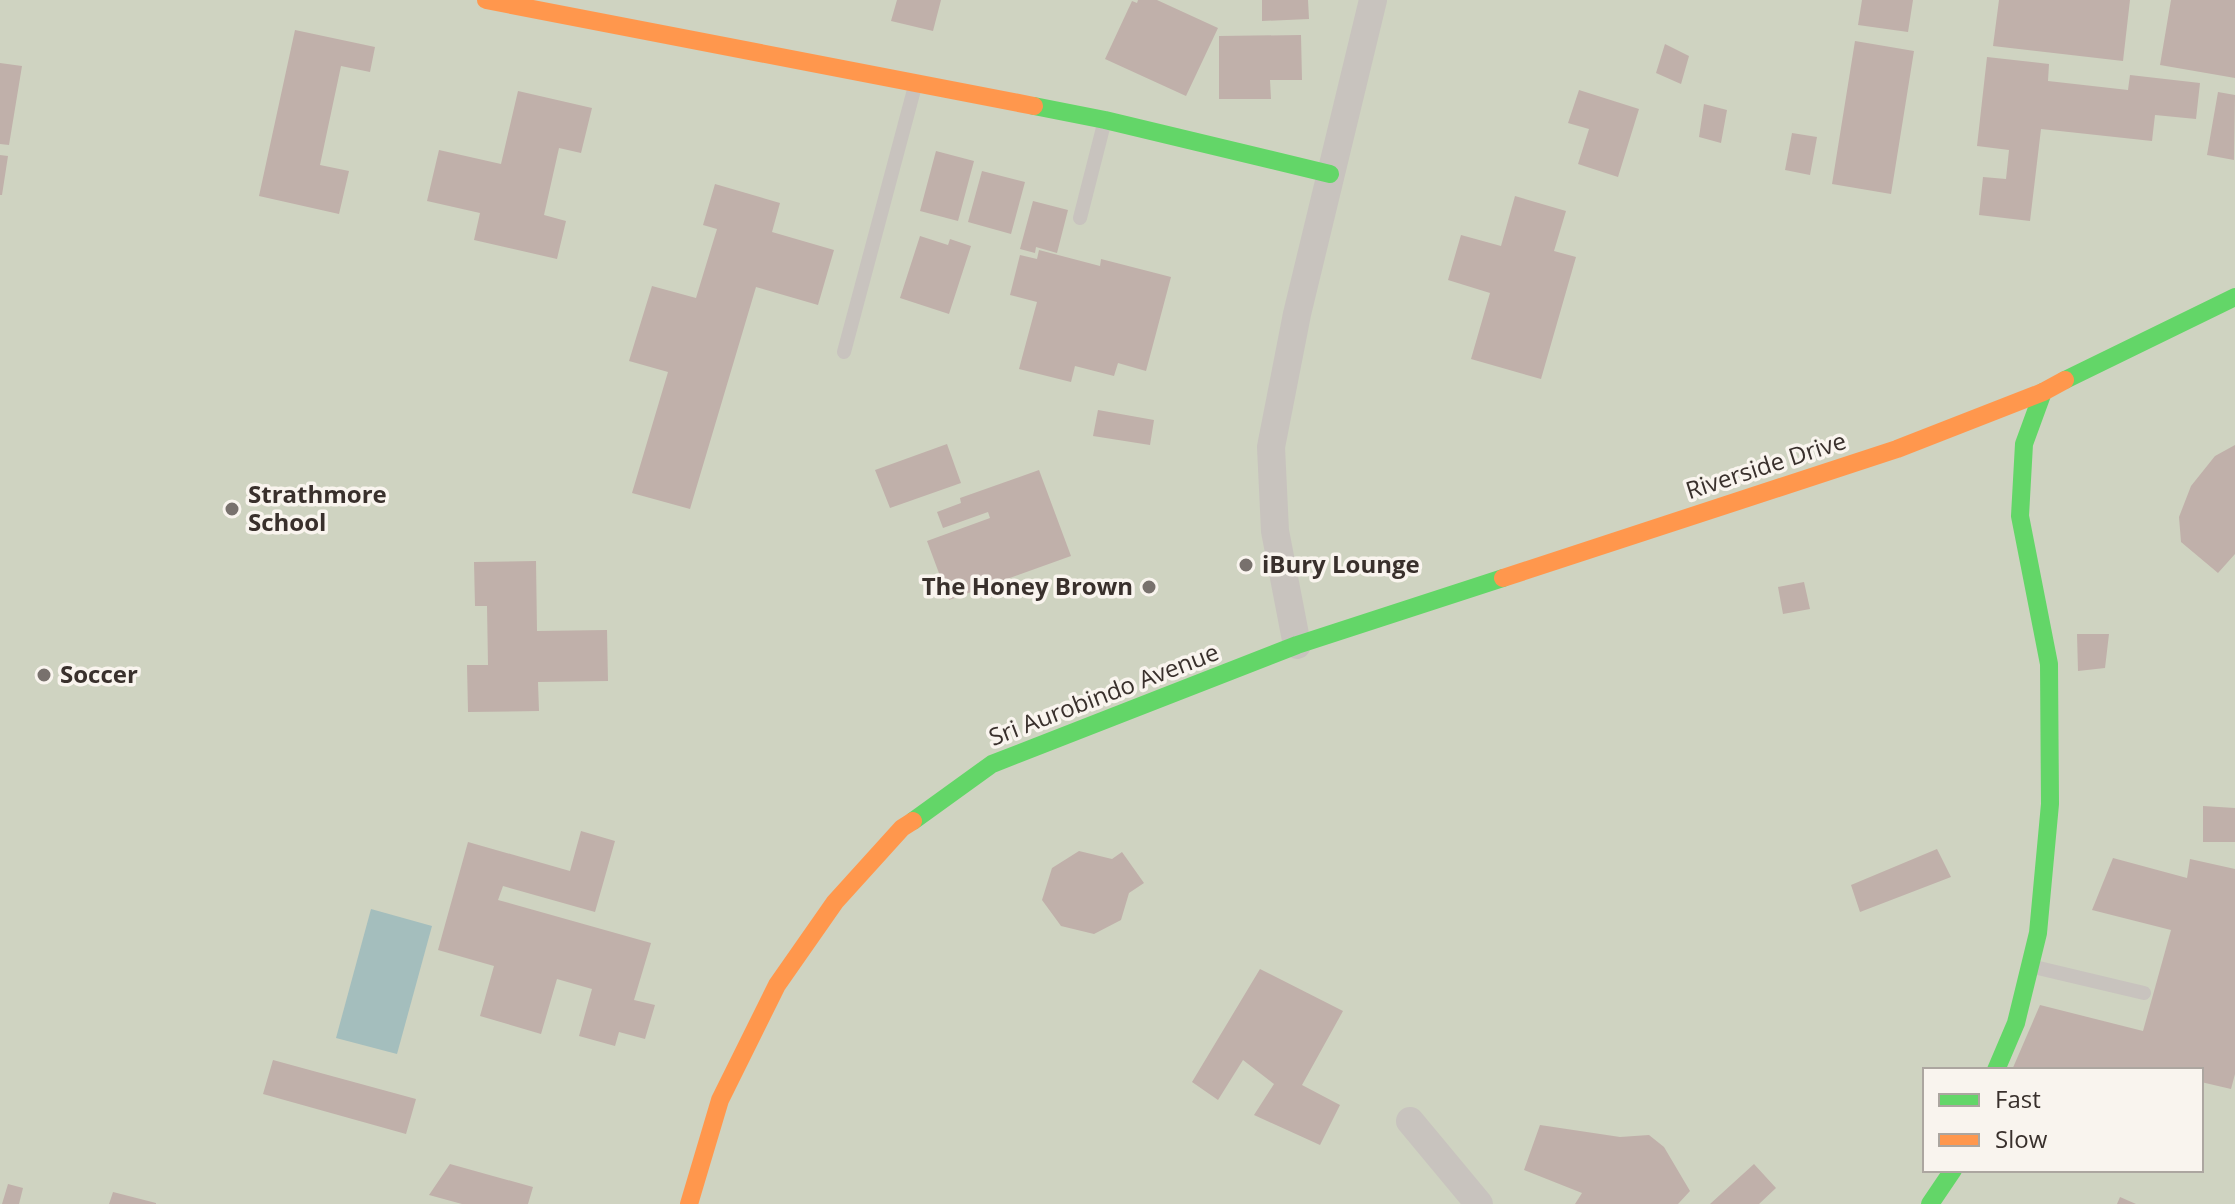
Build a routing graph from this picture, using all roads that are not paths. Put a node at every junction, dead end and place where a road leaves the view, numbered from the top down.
1 (486, 0) edge
2 (1373, 0) edge
3 (916, 82) junction
4 (1105, 120) junction
5 (1330, 174) junction
6 (1080, 218) dead end
7 (2235, 297) edge
8 (844, 352) dead end
9 (2043, 392) junction
10 (1297, 645) junction
11 (2029, 966) junction
12 (2144, 993) dead end
13 (1997, 1068) edge
14 (1410, 1121) dead end
15 (1952, 1172) edge
16 (689, 1204) edge
17 (1479, 1204) edge
18 (1930, 1204) edge

1 - 3 street
2 - 5 street
3 - 4 street
3 - 8 lane
4 - 5 street
4 - 6 lane
5 - 10 street
7 - 9 street, Riverside Drive
9 - 10 street, Riverside Drive
9 - 11 street
10 - 16 street, Sri Aurobindo Avenue
11 - 12 lane
11 - 13 street
14 - 17 street
15 - 18 street

